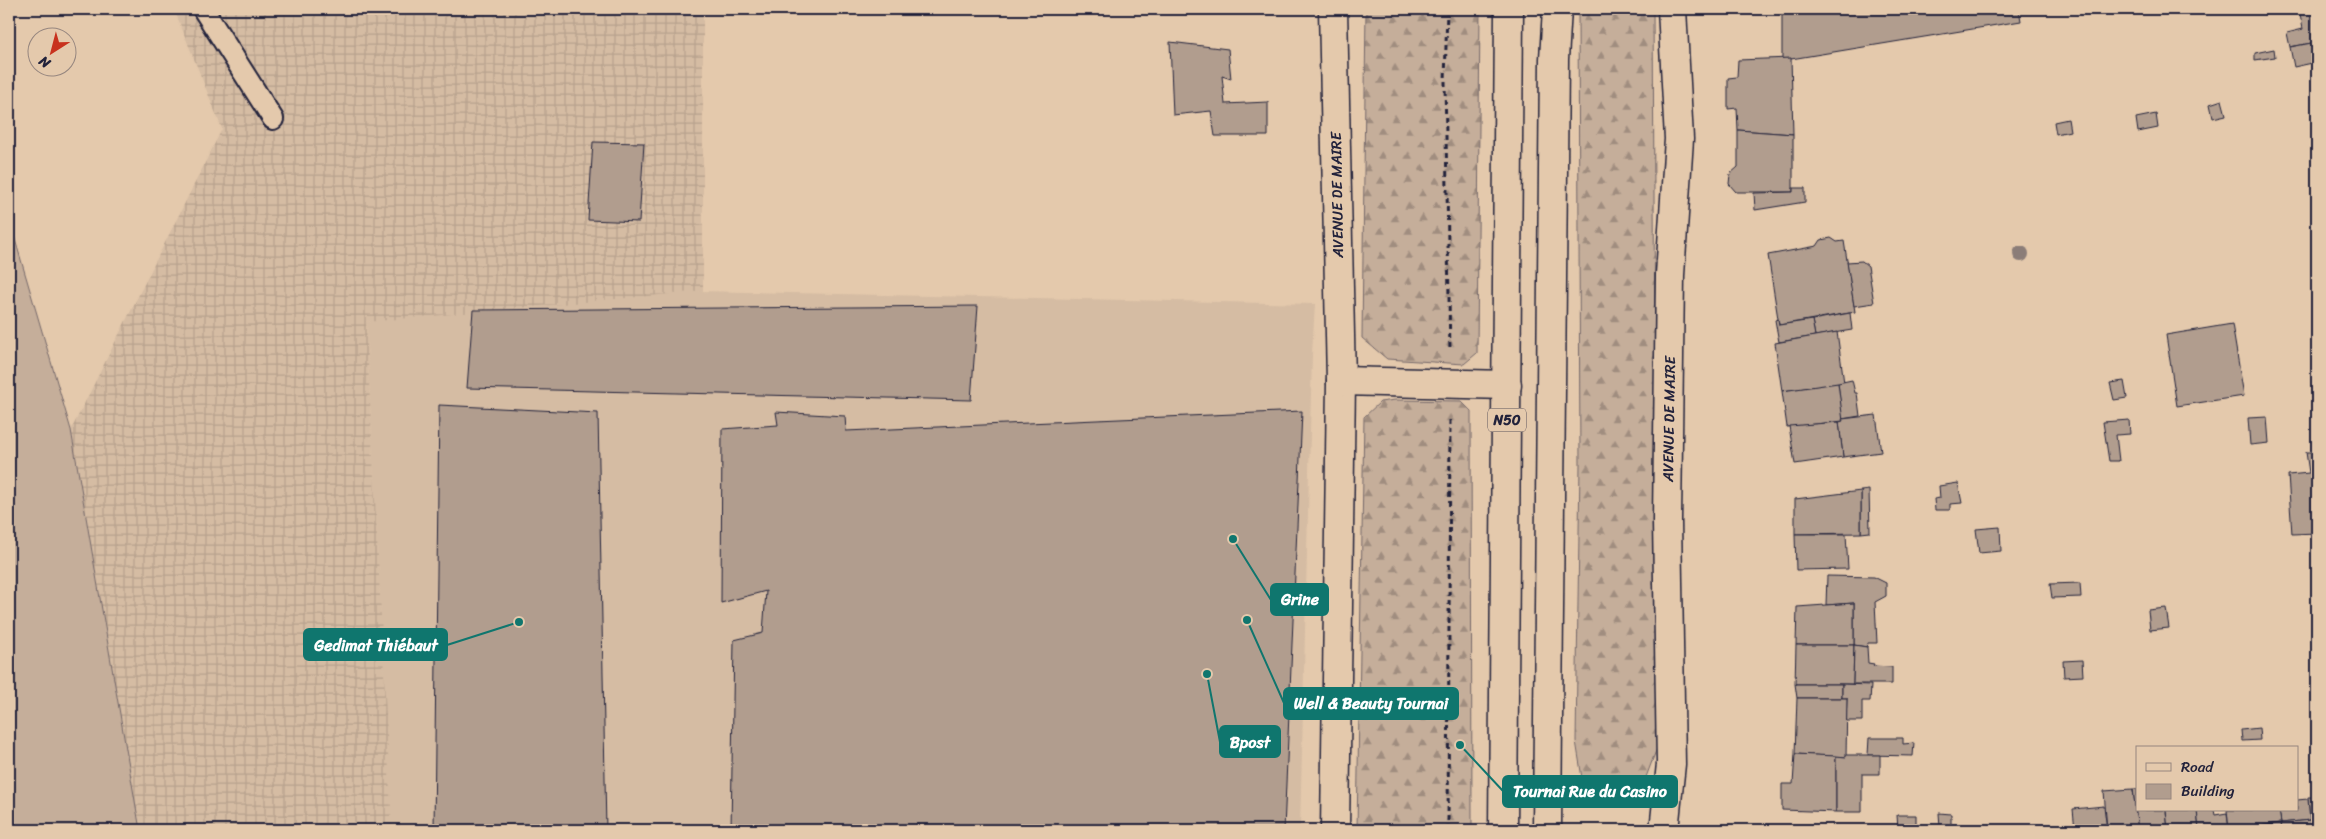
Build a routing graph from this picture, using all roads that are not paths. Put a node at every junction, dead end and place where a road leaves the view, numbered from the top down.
1 (203, 9) edge
2 (1333, 9) edge
3 (1509, 9) edge
4 (1557, 9) edge
5 (1672, 9) edge
6 (273, 119) dead end
7 (1341, 381) junction
8 (1507, 385) junction
9 (1335, 830) edge
10 (1502, 830) edge
11 (1547, 830) edge
12 (1664, 830) edge

1 - 6 lane
2 - 7 street, AVENUE DE MAIRE
3 - 8 street, N50
4 - 11 street
5 - 12 street, AVENUE DE MAIRE
7 - 8 street
7 - 9 street, AVENUE DE MAIRE
8 - 10 street, N50

